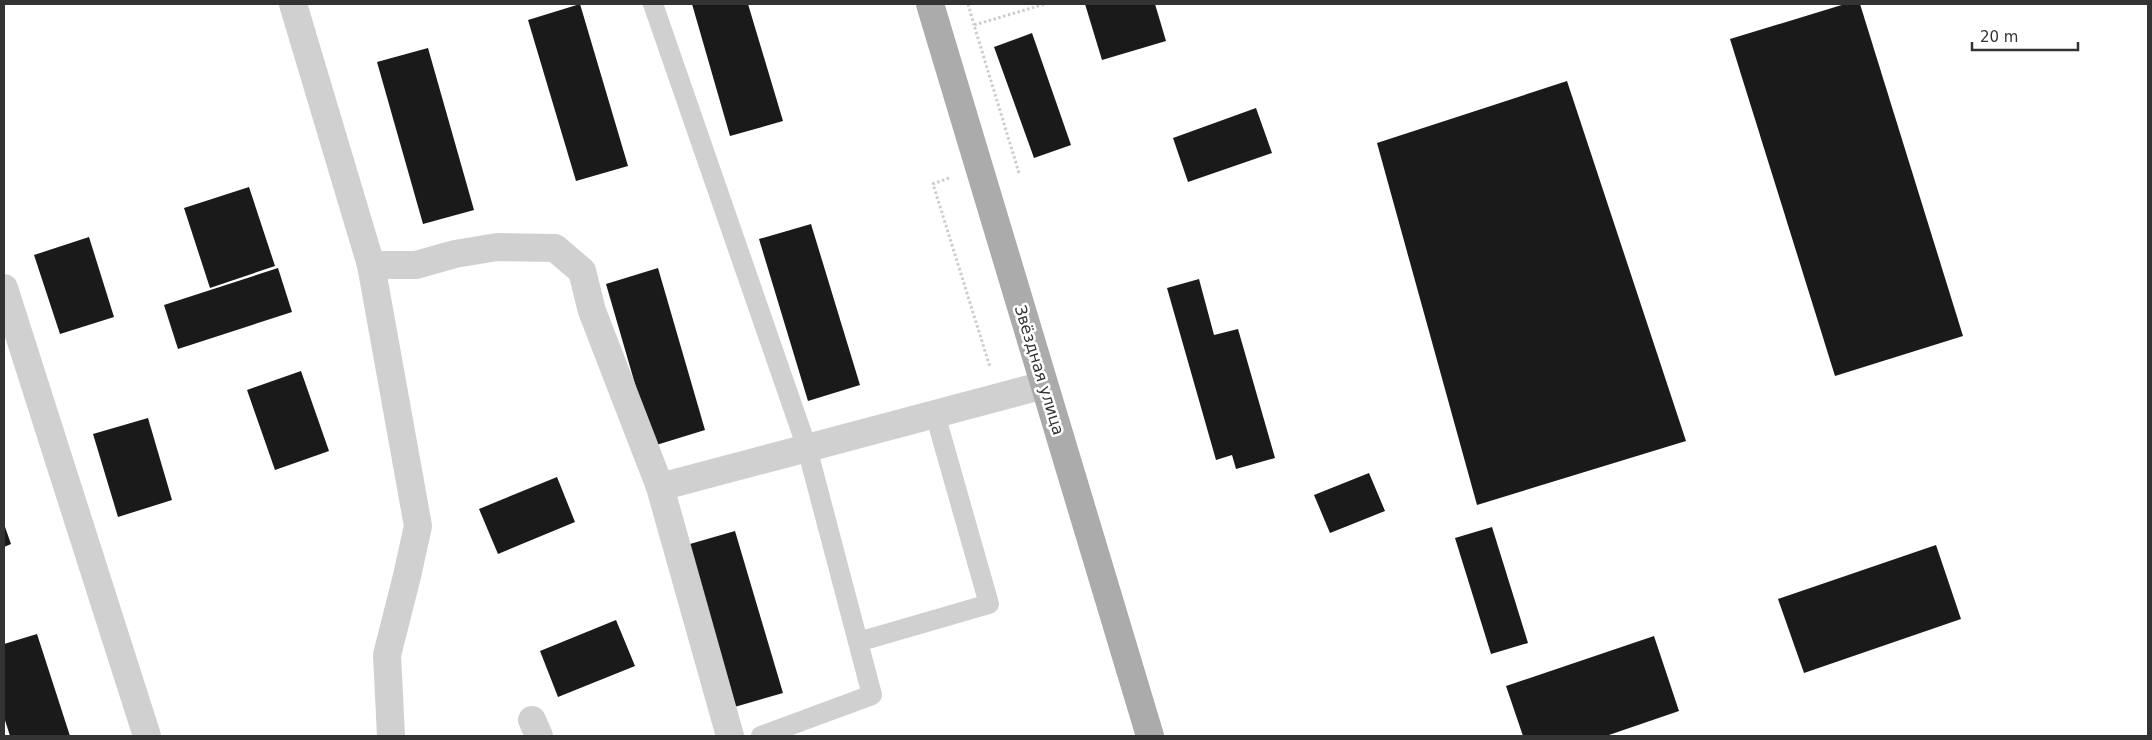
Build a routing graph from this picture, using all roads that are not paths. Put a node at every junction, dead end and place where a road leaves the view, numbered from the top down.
1 (293, 4) edge
2 (652, 4) edge
3 (930, 4) edge
4 (371, 265) junction
5 (4, 288) edge
6 (1044, 385) junction
7 (934, 414) junction
8 (807, 448) junction
9 (660, 487) junction
10 (858, 642) junction
11 (148, 736) edge
12 (391, 736) edge
13 (730, 736) edge
14 (761, 736) edge
15 (1150, 736) edge

1 - 4 street
2 - 8 lane
3 - 6 main road, Звёздная улица
4 - 9 street
4 - 12 street
5 - 11 street
6 - 7 street
6 - 15 main road, Звёздная улица
7 - 8 street
7 - 10 lane
8 - 9 street
8 - 10 lane
9 - 13 street
10 - 14 lane

